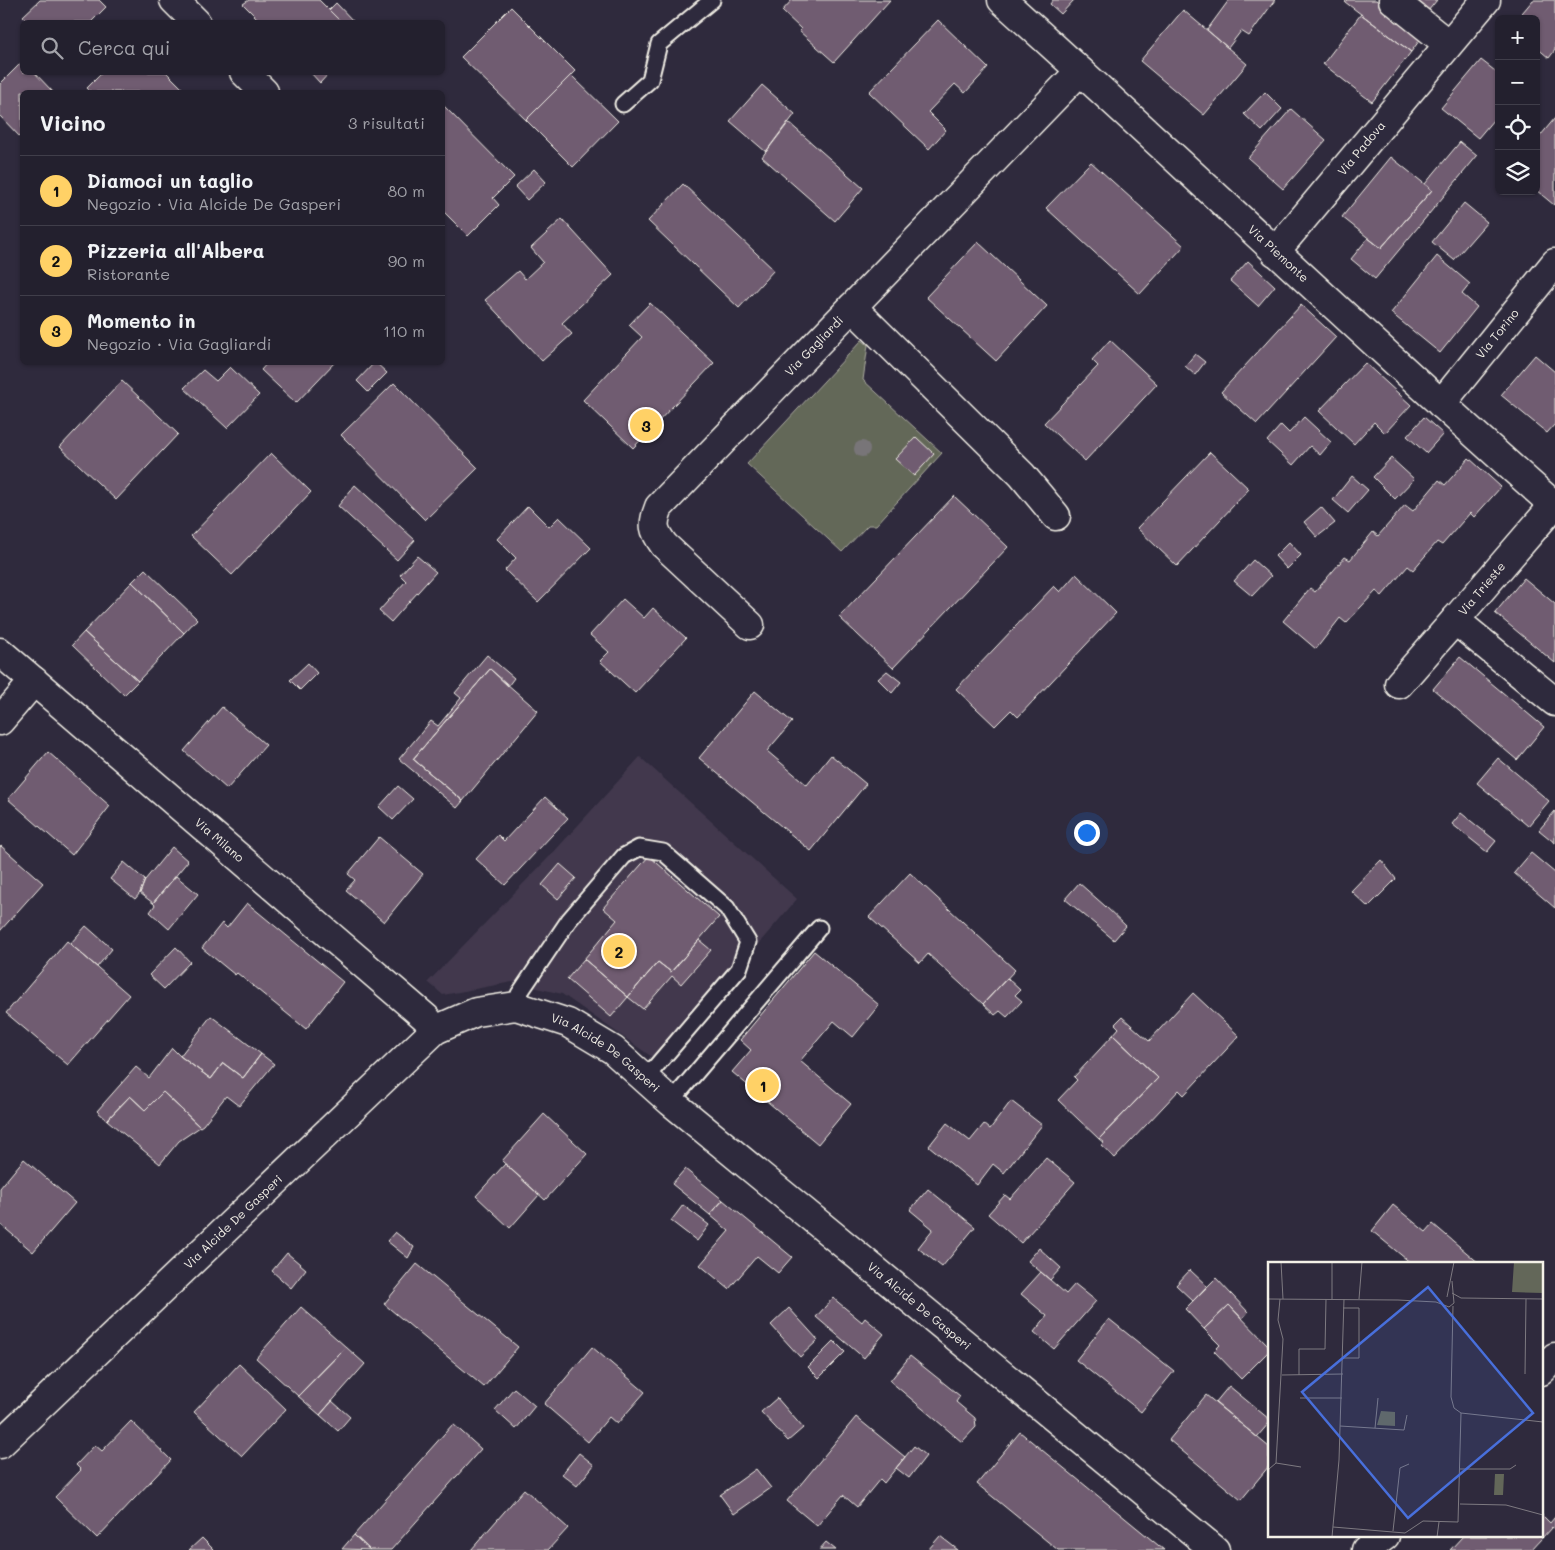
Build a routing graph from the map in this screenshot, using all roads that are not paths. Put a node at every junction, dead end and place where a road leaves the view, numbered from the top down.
1 (174, 0) edge
2 (712, 0) edge
3 (1002, 0) edge
4 (1393, 0) edge
5 (1486, 0) edge
6 (194, 20) edge
7 (1448, 44) junction
8 (1080, 70) junction
9 (247, 75) edge
10 (262, 90) edge
11 (624, 104) dead end
12 (1275, 252) junction
13 (1555, 263) edge
14 (852, 307) junction
15 (1441, 404) junction
16 (1554, 506) edge
17 (1056, 516) dead end
18 (1456, 620) junction
19 (750, 625) dead end
20 (0, 652) edge
21 (34, 681) junction
22 (1399, 684) dead end
23 (1555, 702) edge
24 (0, 721) edge
25 (820, 928) dead end
26 (516, 1006) junction
27 (435, 1030) junction
28 (645, 1079) junction
29 (671, 1102) junction
30 (1555, 1357) edge
31 (1542, 1371) edge
32 (0, 1444) edge
33 (1382, 1538) edge
34 (1394, 1538) edge
35 (1215, 1550) edge
36 (1366, 1550) edge
37 (1389, 1550) edge

1 - 6 street
2 - 11 lane
3 - 8 street, Via Piemonte
4 - 7 street
5 - 7 street, Via Padova
7 - 12 street, Via Padova
8 - 12 street, Via Piemonte
8 - 14 street, Via Gagliardi
9 - 10 street
12 - 15 street, Via Piemonte
13 - 15 street, Via Torino
14 - 17 street
14 - 19 street, Via Gagliardi
15 - 16 street, Via Piemonte
16 - 18 street, Via Trieste
18 - 22 street
18 - 23 street, Via Trieste
20 - 21 street, Via Milano
21 - 24 street
21 - 27 street, Via Milano
25 - 29 lane
26 - 27 street, Via Alcide De Gasperi
26 - 28 street, Via Alcide De Gasperi
26 - 28 lane
27 - 32 street, Via Alcide De Gasperi
28 - 29 street, Via Alcide De Gasperi
29 - 35 street, Via Alcide De Gasperi
30 - 31 street
33 - 36 street
34 - 37 street

